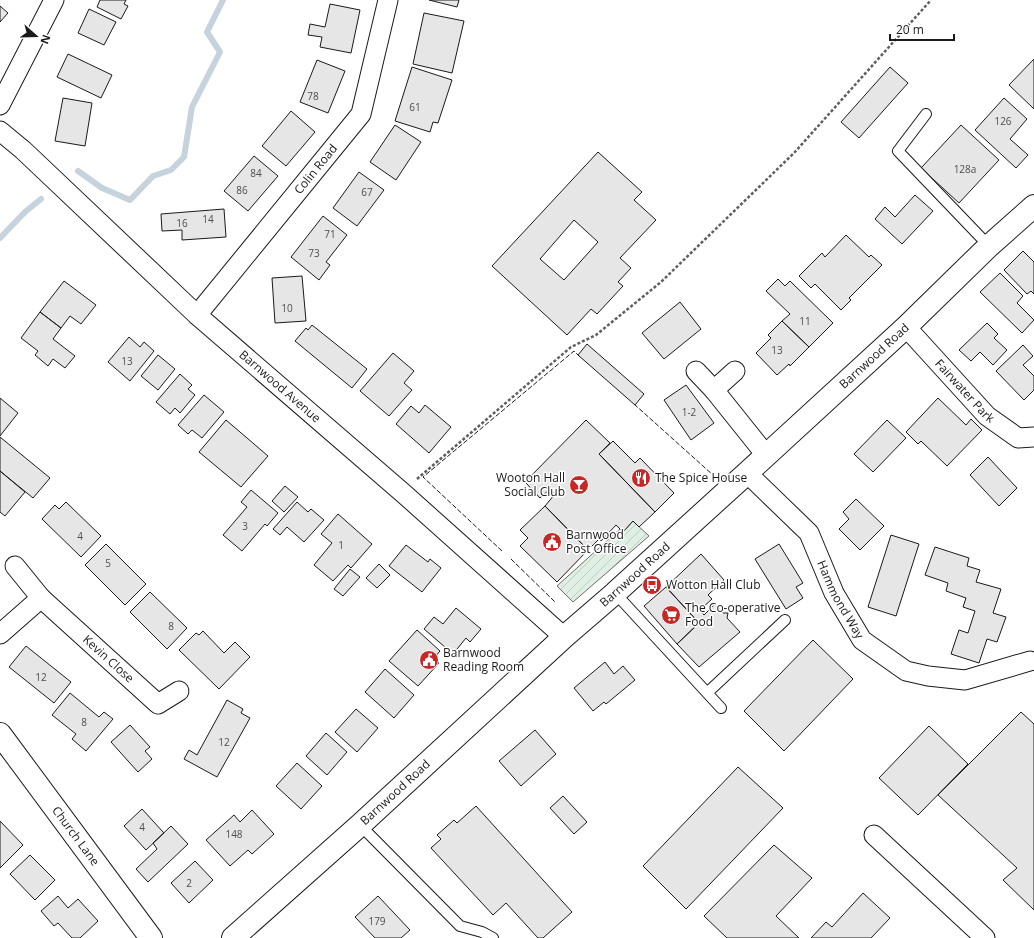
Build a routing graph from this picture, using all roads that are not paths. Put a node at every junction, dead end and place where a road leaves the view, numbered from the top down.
1 (54, 0) edge
2 (388, 0) edge
3 (0, 105) edge
4 (926, 114) dead end
5 (0, 131) edge
6 (1034, 206) edge
7 (989, 246) junction
8 (196, 315) junction
9 (906, 327) junction
10 (696, 371) dead end
11 (735, 372) dead end
12 (714, 390) junction
13 (1034, 437) edge
14 (766, 455) junction
15 (747, 473) junction
16 (15, 566) dead end
17 (615, 593) junction
18 (41, 598) junction
19 (785, 620) dead end
20 (0, 634) edge
21 (564, 637) junction
22 (1033, 662) edge
23 (179, 691) dead end
24 (707, 692) junction
25 (721, 708) dead end
26 (0, 735) edge
27 (360, 825) junction
28 (874, 835) dead end
29 (151, 938) edge
30 (233, 938) edge
31 (493, 938) edge
32 (985, 938) edge

1 - 3 street
2 - 8 street, Colin Road
4 - 7 lane
5 - 8 street, Barnwood Avenue
6 - 7 street, Barnwood Road
7 - 9 street, Barnwood Road
8 - 21 street, Barnwood Avenue
9 - 13 street, Fairwater Park
9 - 14 street, Barnwood Road
10 - 12 street
11 - 12 street
12 - 14 street
14 - 15 street, Barnwood Road
15 - 17 street, Barnwood Road
15 - 22 street, Hammond Way
16 - 18 street, Kevin Close
17 - 21 street, Barnwood Road
17 - 24 lane
18 - 20 street
18 - 23 street, Kevin Close
19 - 24 lane
21 - 27 street, Barnwood Road
24 - 25 lane
26 - 29 street, Church Lane
27 - 30 street, Barnwood Road
27 - 31 lane
28 - 32 street

